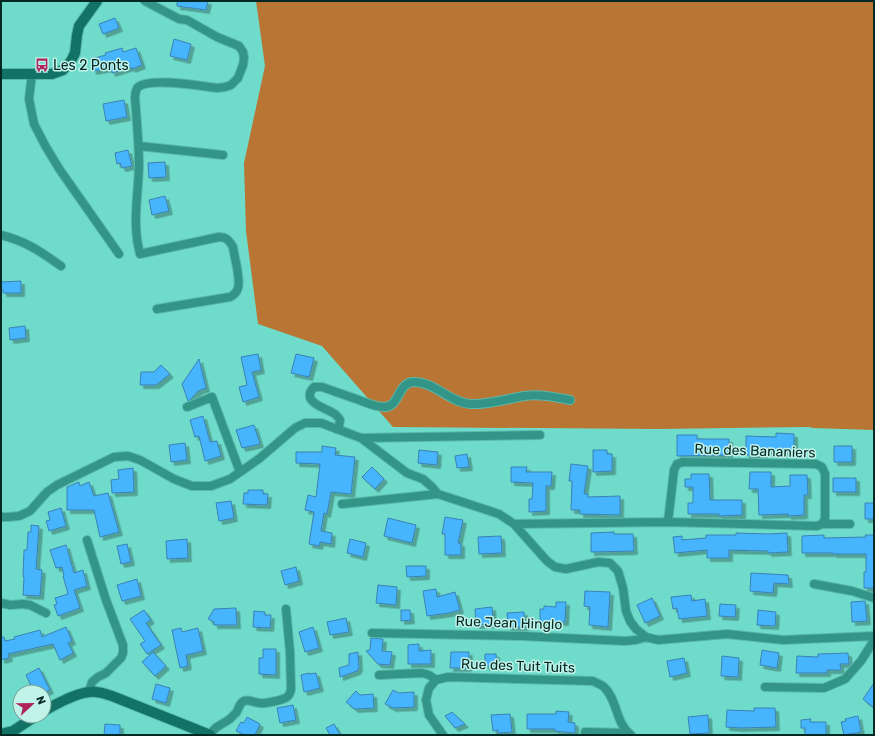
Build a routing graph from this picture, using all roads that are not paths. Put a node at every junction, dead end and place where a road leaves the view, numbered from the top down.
1 (97, 1) edge
2 (145, 1) edge
3 (1, 74) edge
4 (32, 74) junction
5 (139, 146) junction
6 (223, 155) dead end
7 (1, 236) edge
8 (119, 254) dead end
9 (61, 266) dead end
10 (157, 309) dead end
11 (570, 400) dead end
12 (187, 407) dead end
13 (336, 429) junction
14 (540, 435) dead end
15 (361, 438) junction
16 (240, 472) junction
17 (438, 494) junction
18 (342, 504) dead end
19 (1, 517) edge
20 (668, 522) junction
21 (514, 524) junction
22 (822, 524) junction
23 (850, 524) dead end
24 (87, 540) dead end
25 (814, 584) dead end
26 (874, 598) edge
27 (1, 603) edge
28 (286, 609) dead end
29 (46, 613) dead end
30 (372, 633) dead end
31 (874, 636) edge
32 (646, 637) junction
33 (874, 640) edge
34 (379, 675) dead end
35 (436, 680) junction
36 (765, 687) dead end
37 (90, 692) junction
38 (52, 707) edge
39 (24, 724) edge
40 (585, 732) dead end
41 (1, 734) edge
42 (629, 734) edge
43 (210, 735) edge
44 (443, 735) edge

1 - 4 street
2 - 5 street
3 - 4 street
4 - 8 street
5 - 6 street
5 - 10 street
7 - 9 street
11 - 13 street
12 - 16 street
13 - 15 street
13 - 16 street
14 - 15 street
15 - 17 street
16 - 19 street
17 - 18 street
17 - 21 street
20 - 21 street
20 - 22 street
20 - 22 street, Rue des Bananiers
21 - 32 street
22 - 23 street
24 - 37 street
25 - 26 street
27 - 29 street
28 - 43 street
30 - 32 street, Rue Jean Hinglo
31 - 32 street, Rue Jean Hinglo
33 - 36 street
34 - 35 street
35 - 42 street, Rue des Tuit Tuits
35 - 44 street
37 - 38 street
37 - 43 street
39 - 41 street
40 - 42 street

